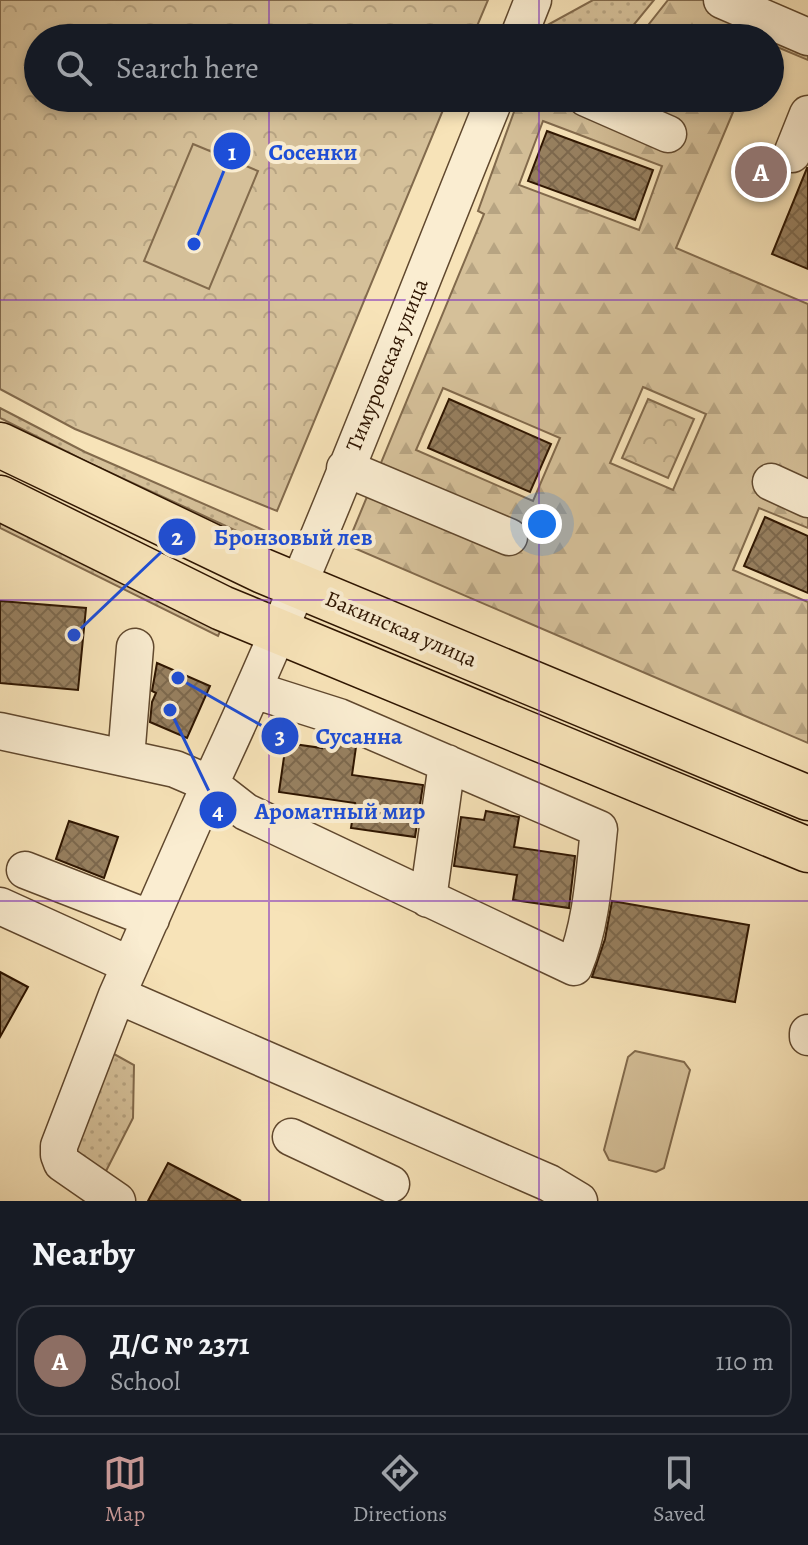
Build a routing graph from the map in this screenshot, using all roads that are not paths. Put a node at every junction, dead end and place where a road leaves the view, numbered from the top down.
1 (533, 0) edge
2 (722, 0) edge
3 (524, 24) edge
4 (778, 24) edge
5 (784, 27) edge
6 (808, 37) edge
7 (489, 112) edge
8 (618, 112) edge
9 (808, 114) edge
10 (668, 134) dead end
11 (792, 154) dead end
12 (0, 445) edge
13 (345, 468) junction
14 (771, 482) dead end
15 (0, 498) edge
16 (808, 499) edge
17 (509, 537) dead end
18 (296, 586) junction
19 (277, 631) junction
20 (135, 647) dead end
21 (254, 690) junction
22 (0, 731) edge
23 (126, 758) junction
24 (447, 763) junction
25 (210, 784) junction
26 (808, 798) edge
27 (808, 850) edge
28 (25, 870) dead end
29 (428, 899) junction
30 (0, 906) edge
31 (151, 919) junction
32 (124, 980) junction
33 (354, 1100) junction
34 (291, 1137) dead end
35 (327, 1154) junction
36 (391, 1184) dead end
37 (117, 1201) edge
38 (579, 1201) edge

1 - 3 street
2 - 4 street
5 - 6 street
7 - 13 street, Тимуровская улица
8 - 10 street
9 - 11 street
12 - 18 main road, Бакинская улица
13 - 17 street
13 - 18 street, Тимуровская улица
14 - 16 street
15 - 19 main road
18 - 19 street, Тимуровская улица
18 - 26 main road, Бакинская улица
19 - 21 street, Тимуровская улица
19 - 27 main road
20 - 23 street
21 - 24 street
21 - 25 street, Тимуровская улица
22 - 23 street
23 - 25 street
24 - 29 street
24 - 29 street
25 - 29 street
25 - 31 street, Тимуровская улица
28 - 31 street
30 - 32 street
31 - 32 street, Тимуровская улица
32 - 33 street
32 - 37 street, Тимуровская улица
33 - 35 street
33 - 38 street
34 - 35 street
35 - 36 street

